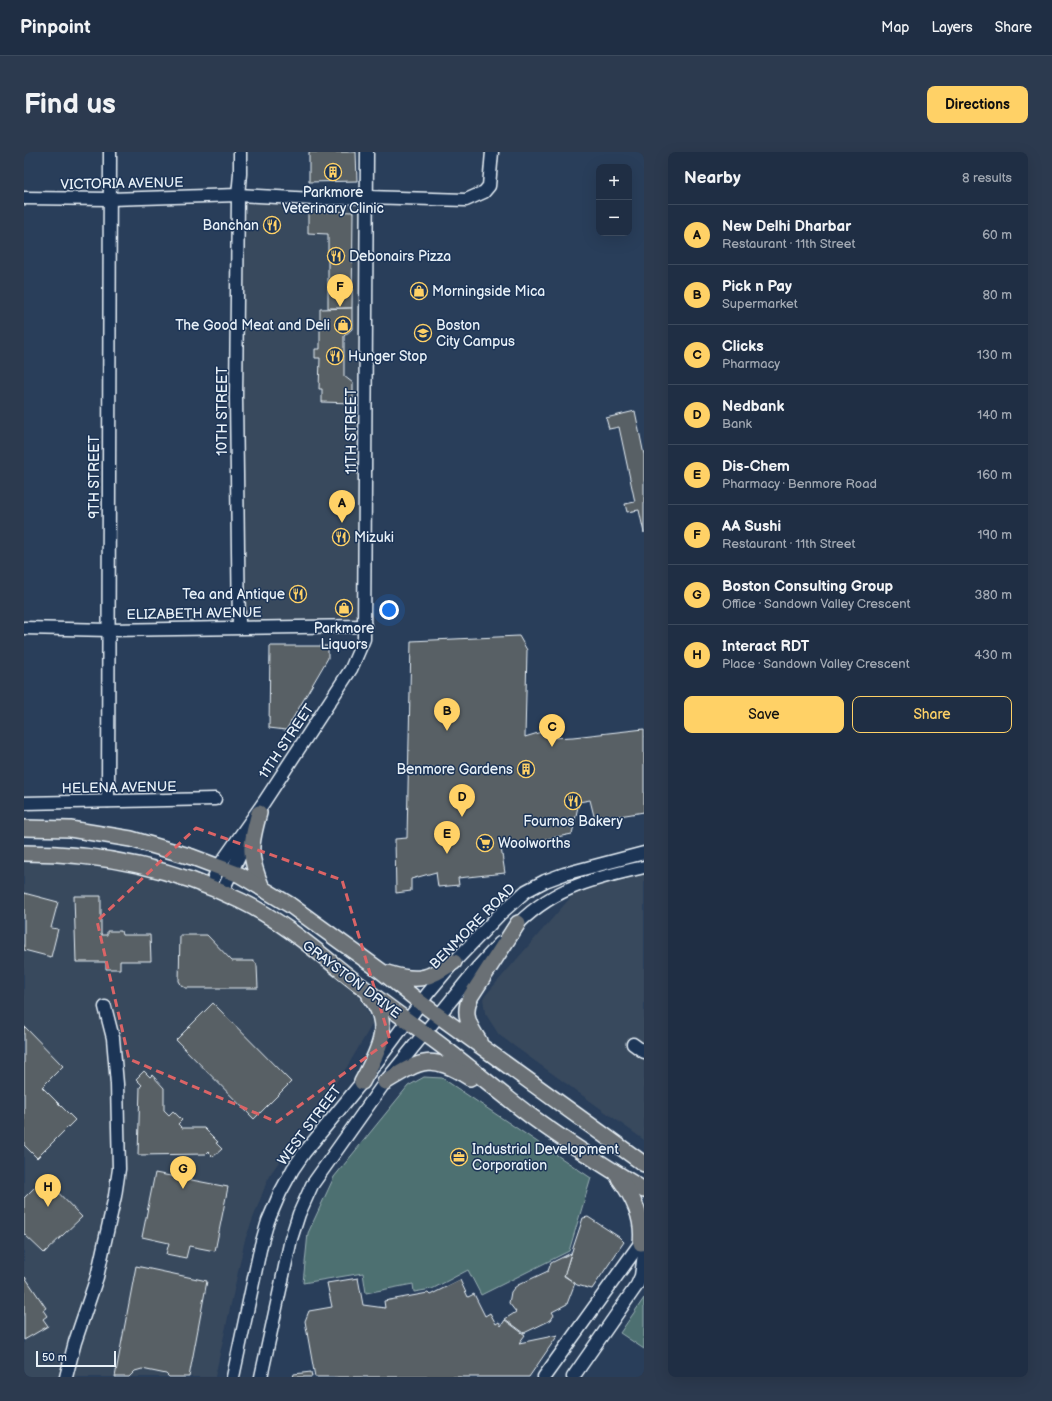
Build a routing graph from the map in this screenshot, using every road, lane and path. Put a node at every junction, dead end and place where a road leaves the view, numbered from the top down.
1 (110, 152) edge
2 (240, 152) edge
3 (367, 152) edge
4 (492, 152) edge
5 (238, 195) junction
6 (367, 197) junction
7 (24, 198) edge
8 (110, 199) junction
9 (365, 626) junction
10 (239, 627) junction
11 (24, 628) edge
12 (109, 630) junction
13 (215, 799) dead end
14 (108, 801) junction
15 (24, 803) edge
16 (261, 807) junction
17 (24, 828) edge
18 (24, 853) edge
19 (644, 853) edge
20 (644, 867) edge
21 (226, 869) junction
22 (262, 888) junction
23 (216, 890) junction
24 (518, 923) junction
25 (454, 962) junction
26 (381, 971) junction
27 (362, 988) junction
28 (421, 1003) junction
29 (104, 1007) dead end
30 (439, 1016) junction
31 (407, 1021) junction
32 (424, 1033) junction
33 (633, 1044) dead end
34 (486, 1050) junction
35 (644, 1052) edge
36 (362, 1082) junction
37 (385, 1082) junction
38 (532, 1117) junction
39 (644, 1164) edge
40 (615, 1173) junction
41 (644, 1190) edge
42 (643, 1245) edge
43 (66, 1377) edge
44 (233, 1377) edge
45 (261, 1377) edge
46 (544, 1377) edge
47 (573, 1377) edge

1 - 8 street, 9TH STREET
2 - 5 street, 10TH STREET
3 - 6 street, 11TH STREET
4 - 6 street
5 - 6 street
5 - 8 street, VICTORIA AVENUE
5 - 10 street, 10TH STREET
6 - 9 street, 11TH STREET
7 - 8 street, VICTORIA AVENUE
8 - 12 street, 9TH STREET
9 - 10 street, ELIZABETH AVENUE
9 - 16 street, 11TH STREET
10 - 12 street, ELIZABETH AVENUE
11 - 12 street, ELIZABETH AVENUE
12 - 14 street, 9TH STREET
13 - 14 street, HELENA AVENUE
14 - 15 street, HELENA AVENUE
16 - 21 street, 11TH STREET
16 - 22 main road
17 - 21 main road, GRAYSTON DRIVE
18 - 23 main road, GRAYSTON DRIVE
19 - 25 street, BENMORE ROAD
20 - 24 street
21 - 22 main road, GRAYSTON DRIVE
21 - 23 street, 11TH STREET
22 - 26 main road, GRAYSTON DRIVE
23 - 27 main road, GRAYSTON DRIVE
24 - 30 street
24 - 34 main road
25 - 26 main road
25 - 28 street, BENMORE ROAD
26 - 28 main road, GRAYSTON DRIVE
27 - 31 main road, GRAYSTON DRIVE
27 - 36 main road
28 - 30 main road, GRAYSTON DRIVE
28 - 31 street, BENMORE ROAD
29 - 43 street
30 - 32 street
30 - 34 main road, GRAYSTON DRIVE
31 - 32 main road, GRAYSTON DRIVE
31 - 36 street, WEST STREET
32 - 37 street
32 - 38 main road, GRAYSTON DRIVE
33 - 35 street
34 - 39 main road, GRAYSTON DRIVE
36 - 44 street, WEST STREET
37 - 38 main road
37 - 45 street
38 - 40 main road, GRAYSTON DRIVE
40 - 41 main road, GRAYSTON DRIVE
40 - 42 main road
42 - 46 street
42 - 47 street

